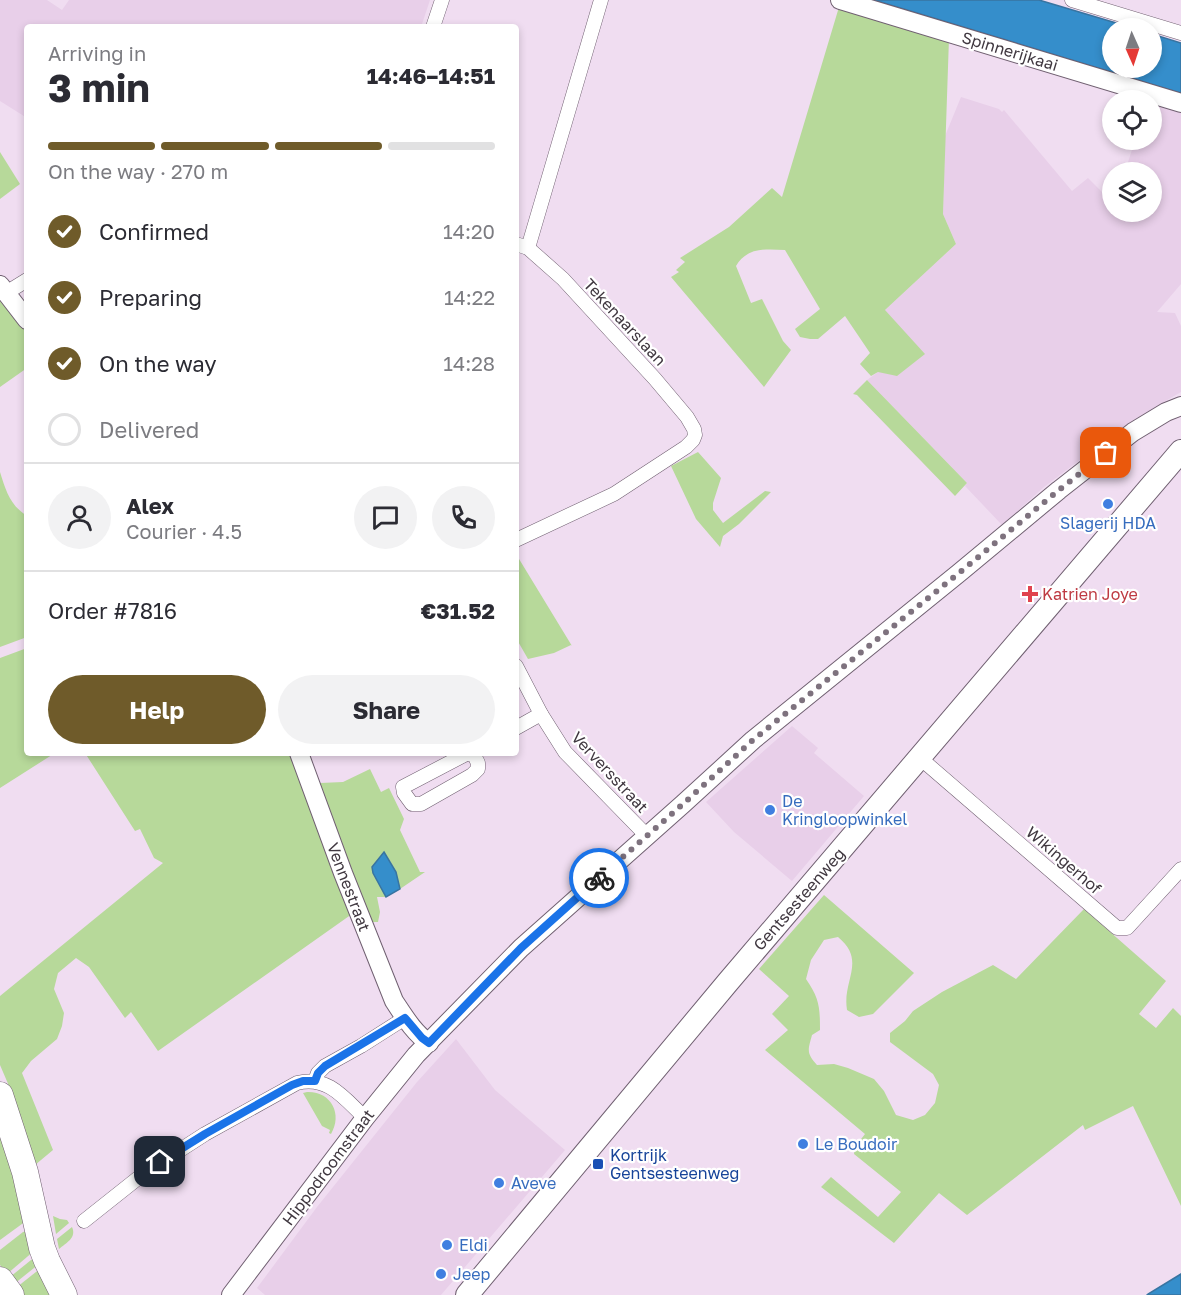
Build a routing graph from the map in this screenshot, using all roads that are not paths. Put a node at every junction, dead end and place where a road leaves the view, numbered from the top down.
1 (442, 0) edge
2 (601, 0) edge
3 (840, 0) edge
4 (1072, 0) edge
5 (434, 24) edge
6 (1181, 33) edge
7 (1181, 103) edge
8 (522, 246) edge
9 (24, 281) edge
10 (3, 289) edge
11 (24, 316) edge
12 (1181, 406) edge
13 (1181, 451) edge
14 (519, 539) edge
15 (519, 672) edge
16 (541, 714) junction
17 (519, 726) edge
18 (300, 756) edge
19 (465, 756) edge
20 (473, 756) edge
21 (920, 758) junction
22 (647, 836) junction
23 (1181, 869) edge
24 (405, 1018) junction
25 (429, 1043) junction
26 (315, 1081) junction
27 (0, 1095) edge
28 (365, 1118) junction
29 (84, 1221) dead end
30 (64, 1295) edge
31 (231, 1295) edge
32 (466, 1295) edge

1 - 5 street
2 - 8 street
3 - 7 street, Spinnerijkaai
4 - 6 street
8 - 14 street, Tekenaarslaan
9 - 10 street
10 - 11 street
12 - 22 street, Hippodroomstraat
13 - 21 main road, Gentsesteenweg
15 - 16 street, Verversstraat
16 - 17 street
16 - 22 street, Verversstraat
18 - 24 street, Vennestraat
19 - 20 street
21 - 23 street, Wikingerhof
21 - 32 main road, Gentsesteenweg
22 - 25 street, Hippodroomstraat
24 - 25 street, Vennestraat
24 - 26 street
25 - 28 street, Hippodroomstraat
26 - 28 street
26 - 29 street
27 - 30 highway
28 - 31 street, Hippodroomstraat

